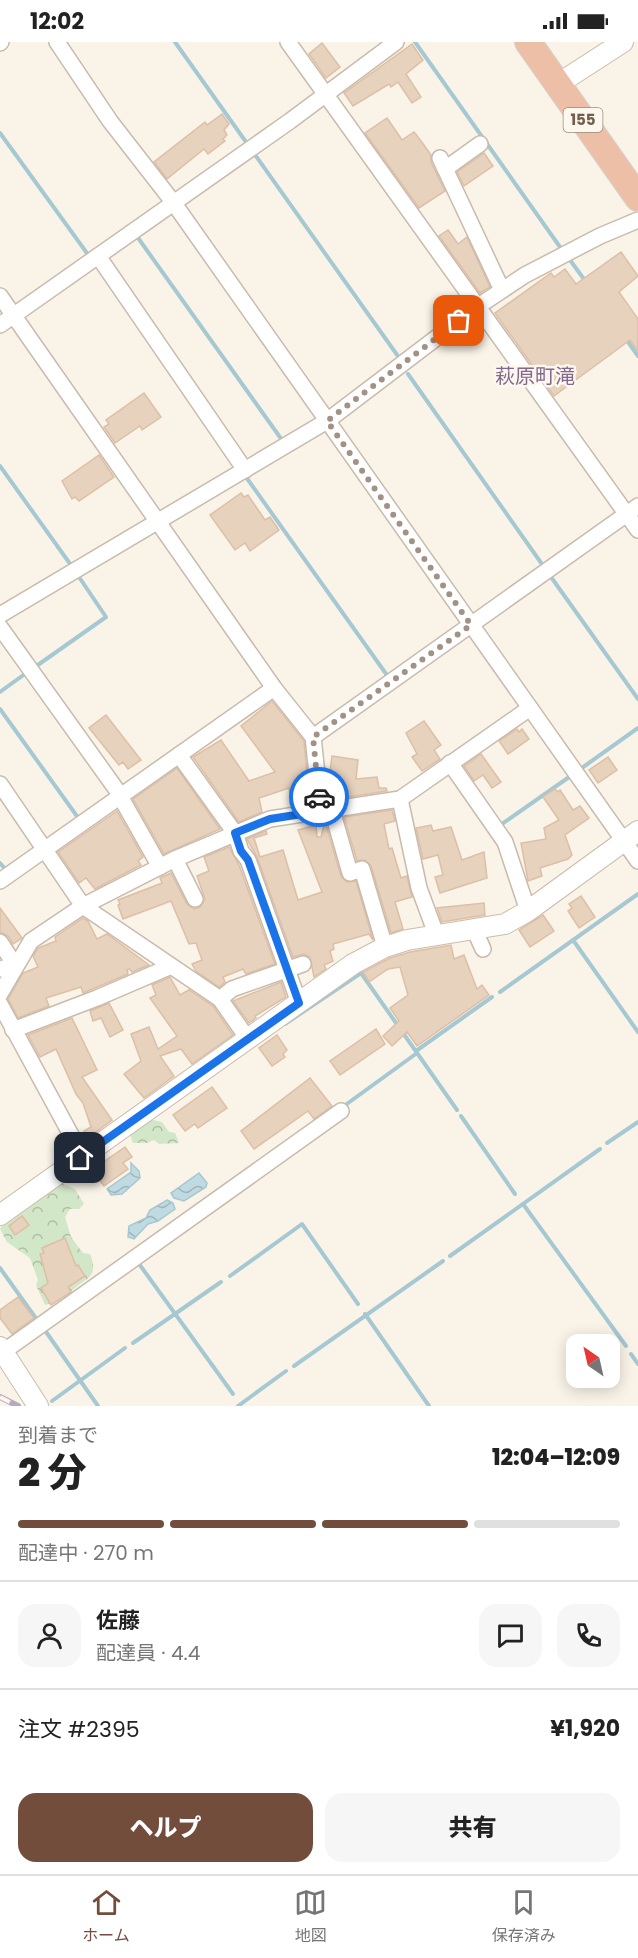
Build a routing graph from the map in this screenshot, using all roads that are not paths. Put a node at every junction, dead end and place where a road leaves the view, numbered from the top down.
1 (57, 42) edge
2 (288, 42) edge
3 (396, 42) edge
4 (528, 42) edge
5 (623, 42) edge
6 (558, 84) junction
7 (325, 93) junction
8 (480, 144) dead end
9 (638, 198) edge
10 (173, 202) junction
11 (638, 220) edge
12 (98, 256) junction
13 (502, 290) junction
14 (0, 296) edge
15 (477, 308) junction
16 (14, 315) junction
17 (0, 325) edge
18 (327, 421) junction
19 (245, 470) junction
20 (632, 510) edge
21 (157, 522) junction
22 (638, 530) edge
23 (0, 615) edge
24 (471, 625) junction
25 (0, 627) edge
26 (274, 688) junction
27 (530, 708) junction
28 (313, 737) junction
29 (178, 755) junction
30 (450, 763) junction
31 (0, 784) edge
32 (120, 796) junction
33 (400, 799) junction
34 (326, 810) junction
35 (235, 833) junction
36 (631, 836) edge
37 (45, 849) junction
38 (176, 859) junction
39 (638, 861) edge
40 (160, 867) junction
41 (0, 881) edge
42 (195, 898) dead end
43 (83, 906) junction
44 (528, 912) junction
45 (474, 929) junction
46 (436, 934) junction
47 (0, 942) edge
48 (385, 946) junction
49 (483, 949) dead end
50 (303, 964) dead end
51 (169, 966) junction
52 (8, 967) edge
53 (287, 970) junction
54 (0, 994) edge
55 (220, 999) junction
56 (299, 1003) junction
57 (0, 1004) edge
58 (8, 1027) edge
59 (248, 1040) junction
60 (341, 1111) dead end
61 (83, 1157) junction
62 (0, 1215) edge
63 (3, 1356) edge
64 (39, 1405) edge

1 - 10 street
2 - 7 street
3 - 7 street
4 - 6 highway, 155
5 - 6 street
6 - 9 highway, 155
7 - 10 street
7 - 15 street
8 - 13 street
10 - 12 street
10 - 18 street
11 - 13 street
12 - 16 street
12 - 19 street
13 - 15 street
14 - 16 street
15 - 18 street
15 - 20 street
16 - 17 street
16 - 21 street
18 - 19 street
18 - 24 street
19 - 21 street
20 - 22 street
20 - 24 street
21 - 23 street
21 - 26 street
24 - 27 street
24 - 28 street
25 - 32 street
26 - 28 street
26 - 29 street
27 - 30 street
27 - 36 street
28 - 34 street
29 - 32 street
29 - 35 street
30 - 33 street
30 - 44 street
31 - 37 street
32 - 37 street
32 - 40 street
33 - 34 street
33 - 46 street
34 - 35 street
34 - 48 street
35 - 38 street
35 - 53 street
36 - 39 street
36 - 44 street
37 - 41 street
37 - 43 street
38 - 40 street
38 - 42 street
40 - 43 street
43 - 51 street
43 - 52 street
44 - 45 street
45 - 46 street
45 - 49 street
46 - 48 street
47 - 52 street
48 - 56 street
50 - 53 street
51 - 55 street
51 - 58 street
52 - 54 street
53 - 55 street
53 - 56 street
55 - 59 street
56 - 59 street
57 - 58 street
58 - 61 street
59 - 61 street
60 - 63 street
61 - 62 street
63 - 64 street

